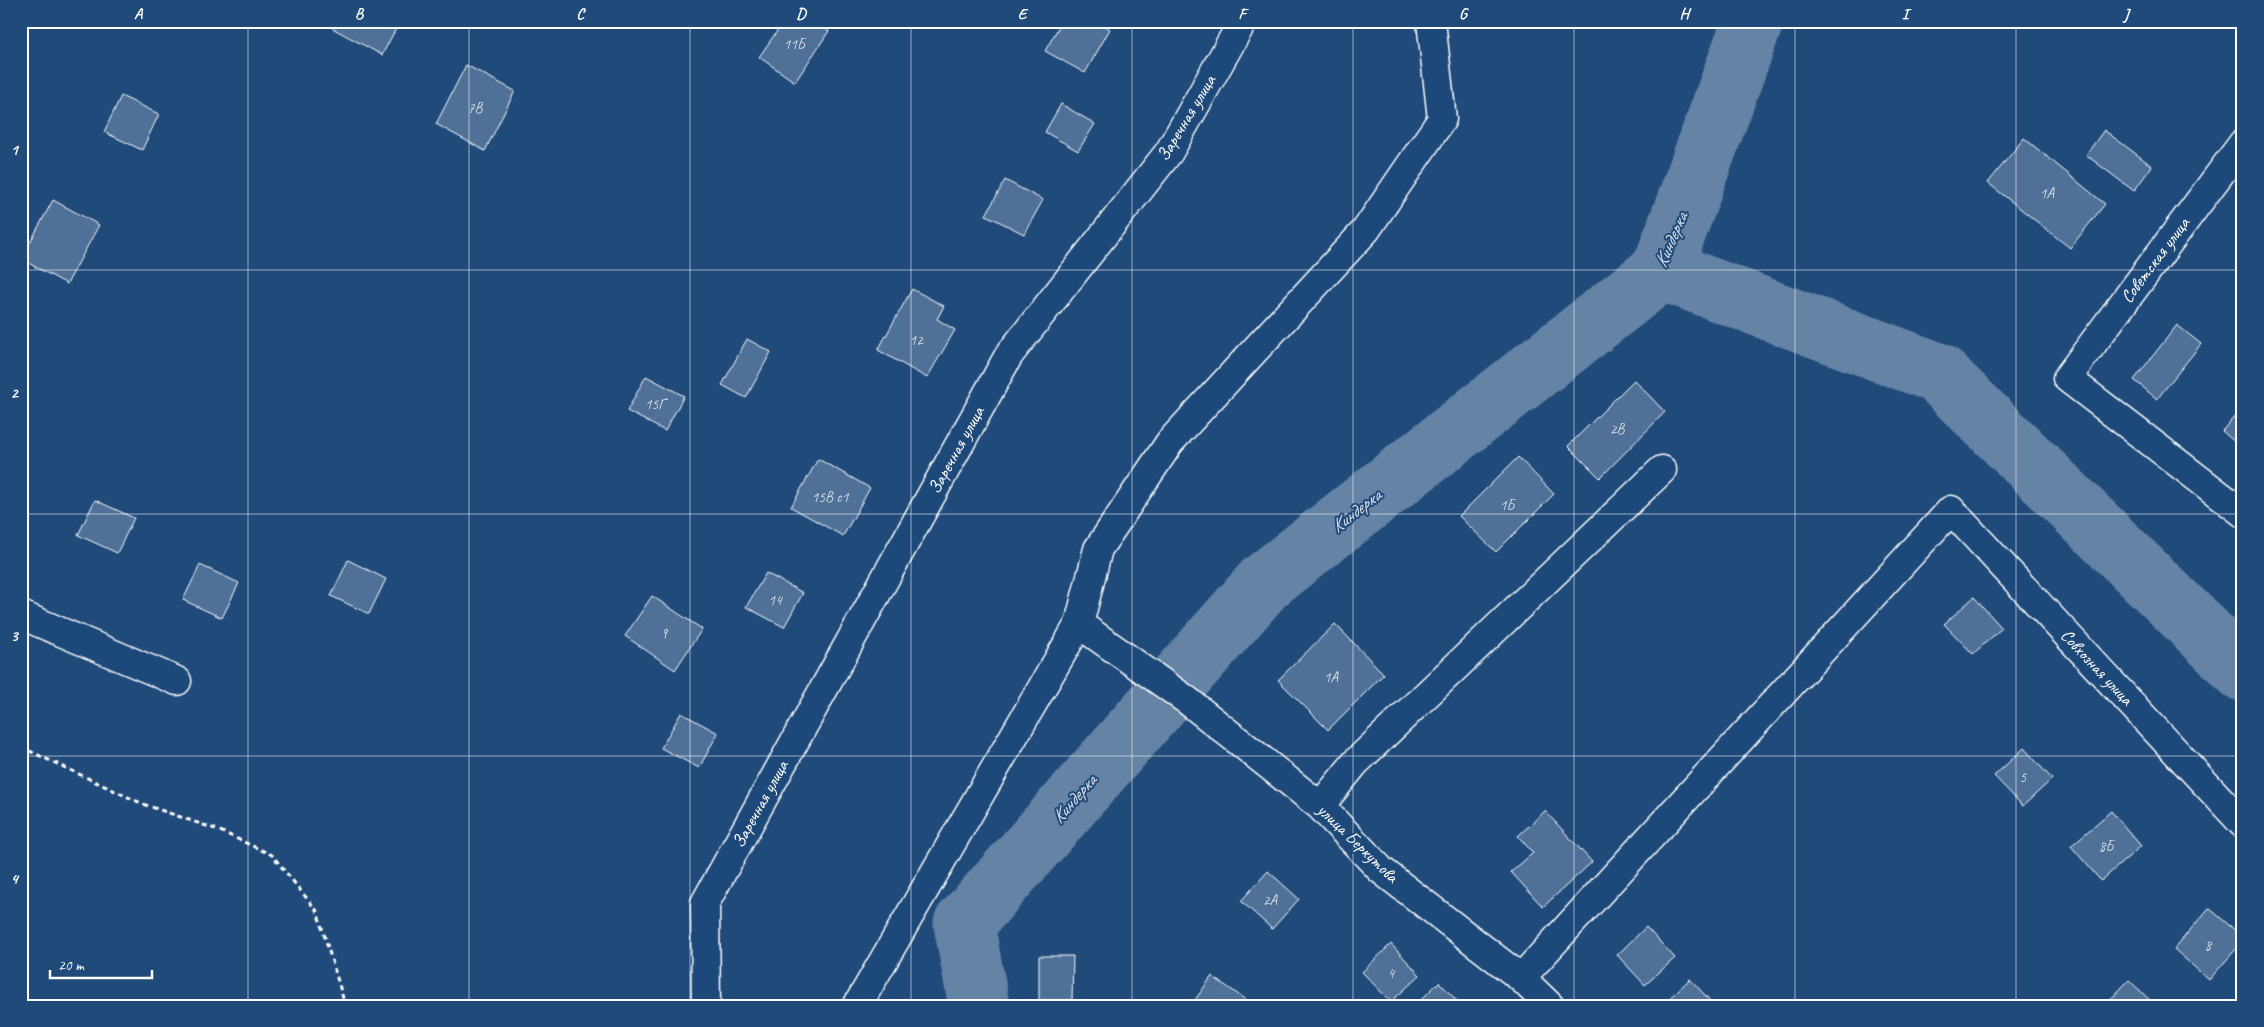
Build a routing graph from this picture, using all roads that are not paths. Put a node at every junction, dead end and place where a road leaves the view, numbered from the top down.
1 (1243, 21) edge
2 (1431, 21) edge
3 (2243, 142) edge
4 (1662, 470) dead end
5 (2243, 513) edge
6 (21, 616) edge
7 (1078, 624) junction
8 (177, 681) dead end
9 (1320, 806) junction
10 (2243, 824) edge
11 (1533, 996) edge
12 (706, 1006) edge
13 (857, 1006) edge

1 - 12 street, Заречная улица
2 - 7 street
3 - 5 street, Советская улица
4 - 9 street
6 - 8 street
7 - 9 street, улица Беркутова
7 - 13 street
9 - 11 street, улица Беркутова
10 - 11 street, Совхозная улица

